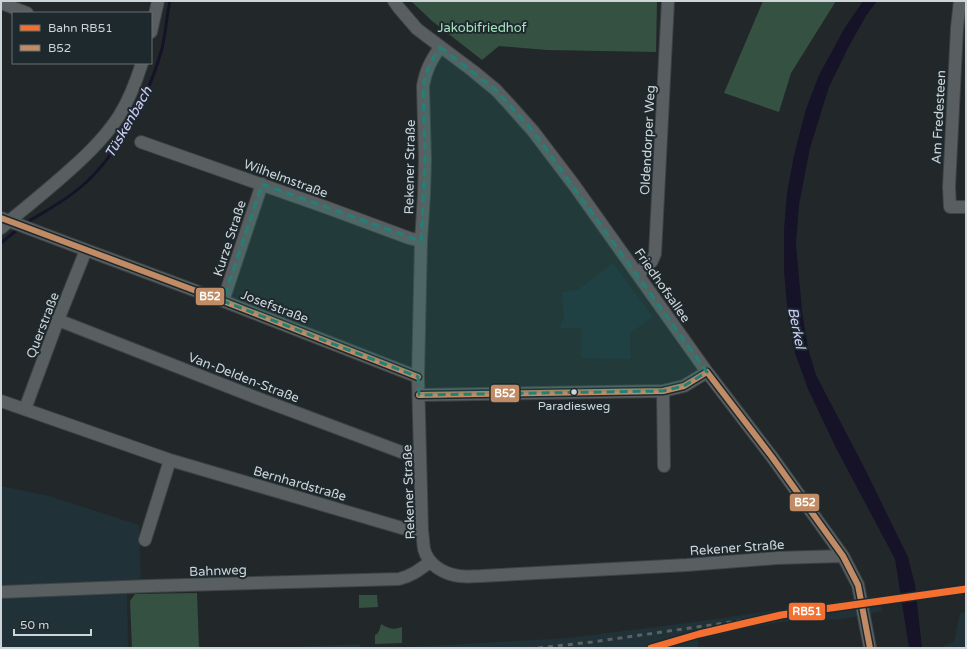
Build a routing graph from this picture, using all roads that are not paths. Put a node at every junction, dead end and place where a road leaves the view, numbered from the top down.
1 (158, 1) edge
2 (394, 1) edge
3 (668, 1) edge
4 (960, 1) edge
5 (1, 3) edge
6 (24, 12) edge
7 (962, 14) edge
8 (152, 28) edge
9 (440, 47) junction
10 (142, 64) edge
11 (141, 142) dead end
12 (262, 184) junction
13 (966, 208) edge
14 (6, 222) edge
15 (422, 241) junction
16 (86, 250) junction
17 (638, 274) junction
18 (223, 301) junction
19 (58, 320) junction
20 (707, 372) junction
21 (418, 376) junction
22 (663, 391) junction
23 (419, 395) junction
24 (1, 401) edge
25 (25, 409) junction
26 (420, 459) junction
27 (170, 460) junction
28 (664, 466) dead end
29 (422, 531) junction
30 (145, 540) dead end
31 (843, 556) junction
32 (430, 562) junction
33 (1, 592) edge
34 (870, 648) edge

1 - 8 street
2 - 9 street
3 - 17 street, Oldendorper Weg
4 - 7 street, Am Fredesteen
5 - 6 street
7 - 13 street, Am Fredesteen
9 - 15 street, Rekener Straße
9 - 17 street, Friedhofsallee
10 - 14 street
11 - 12 street, Wilhelmstraße
12 - 15 street, Wilhelmstraße
12 - 18 street, Kurze Straße
14 - 16 street, Josefstraße
15 - 21 street, Rekener Straße
16 - 18 street, Josefstraße
16 - 19 street, Querstraße
17 - 20 street, Friedhofsallee
18 - 21 street, Josefstraße
19 - 25 street, Querstraße
19 - 26 street, Van-Delden-Straße
20 - 22 street
20 - 31 street, Friedhofsallee
21 - 23 street, Rekener Straße
22 - 23 street
22 - 28 street
23 - 26 street, Rekener Straße
24 - 25 street, Bernhardstraße
25 - 27 street, Bernhardstraße
26 - 29 street, Rekener Straße
27 - 29 street, Bernhardstraße
27 - 30 street
29 - 32 street, Rekener Straße
31 - 32 street, Rekener Straße
31 - 34 street
32 - 33 street, Bahnweg

